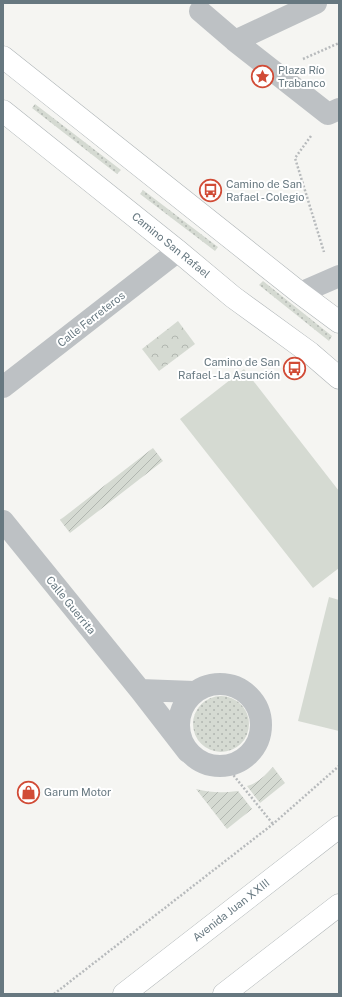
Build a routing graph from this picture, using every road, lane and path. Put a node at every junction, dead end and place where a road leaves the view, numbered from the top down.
1 (316, 3) edge
2 (200, 11) dead end
3 (236, 41) junction
4 (339, 43) edge
5 (3, 57) edge
6 (275, 72) junction
7 (3, 111) edge
8 (334, 111) edge
9 (178, 251) junction
10 (325, 253) dead end
11 (339, 276) edge
12 (300, 293) junction
13 (339, 322) edge
14 (339, 378) edge
15 (3, 387) edge
16 (3, 521) edge
17 (140, 690) junction
18 (194, 692) junction
19 (188, 752) junction
20 (226, 766) junction
21 (339, 766) edge
22 (273, 824) junction
23 (339, 827) edge
24 (339, 905) edge
25 (128, 992) edge
26 (54, 994) edge
27 (224, 994) edge

1 - 3 street
2 - 3 street
3 - 6 street
4 - 6 path
5 - 12 main road
6 - 8 street
7 - 9 main road, Camino San Rafael
8 - 10 path
9 - 14 main road, Camino San Rafael
9 - 15 street, Calle Ferreteros
11 - 12 street
12 - 13 main road
16 - 17 street, Calle Guerrita
17 - 18 street
17 - 19 street, Calle Guerrita
18 - 19 street
18 - 20 street
19 - 20 street
20 - 22 path
21 - 22 path
22 - 26 path
23 - 25 main road, Avenida Juan XXIII
24 - 27 main road

